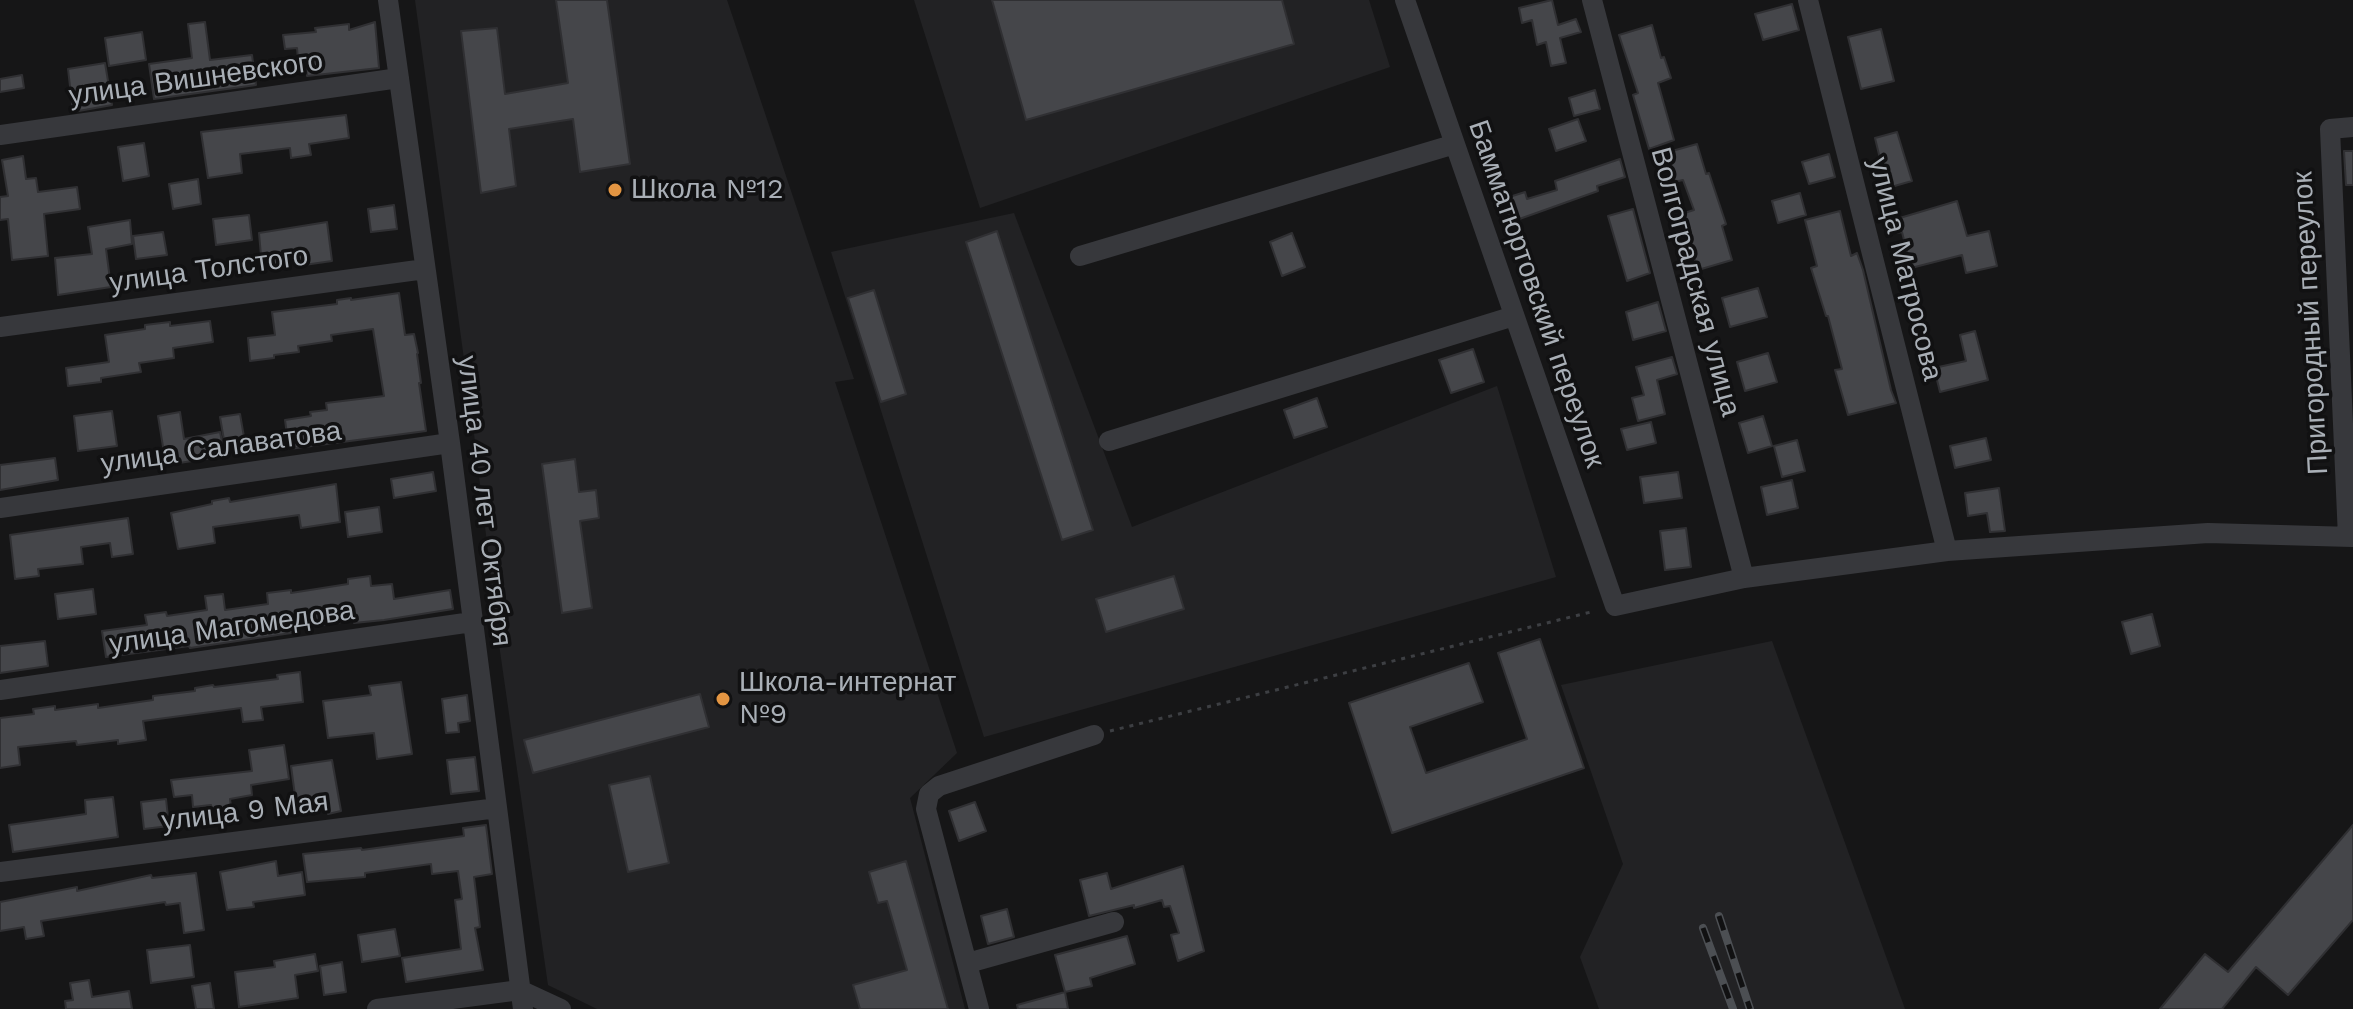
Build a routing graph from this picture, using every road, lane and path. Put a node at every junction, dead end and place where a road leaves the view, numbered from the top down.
1 (388, 0) edge
2 (1405, 0) edge
3 (1592, 0) edge
4 (1808, 0) edge
5 (399, 78) junction
6 (2353, 127) edge
7 (0, 135) edge
8 (1455, 144) junction
9 (1080, 256) dead end
10 (425, 269) junction
11 (1514, 316) junction
12 (0, 327) edge
13 (1109, 441) dead end
14 (450, 443) junction
15 (0, 508) edge
16 (2351, 537) edge
17 (1947, 551) junction
18 (1744, 578) junction
19 (1615, 606) junction
20 (472, 622) junction
21 (0, 690) edge
22 (1094, 735) joint
23 (497, 808) junction
24 (0, 872) edge
25 (1114, 922) dead end
26 (968, 963) junction
27 (521, 999) edge
28 (377, 1009) edge
29 (561, 1009) edge
30 (979, 1009) edge

1 - 5 street, улица 40 лет Октября
2 - 8 street, Бамматюртовский переулок
3 - 18 street, Волгоградская улица
4 - 17 street, улица Матросова
5 - 7 street, улица Вишневского
5 - 10 street, улица 40 лет Октября
6 - 16 street, Пригородный переулок
8 - 9 street
8 - 11 street, Бамматюртовский переулок
10 - 12 street, улица Толстого
10 - 14 street, улица 40 лет Октября
11 - 13 street
11 - 19 street, Бамматюртовский переулок
14 - 15 street, улица Салаватова
14 - 20 street, улица 40 лет Октября
16 - 17 street
17 - 18 street
18 - 19 street
19 - 22 path
20 - 21 street, улица Магомедова
20 - 23 street, улица 40 лет Октября
22 - 26 street
23 - 24 street, улица 9 Мая
23 - 27 street, улица 40 лет Октября
25 - 26 street
26 - 30 street
27 - 28 street
27 - 29 street

